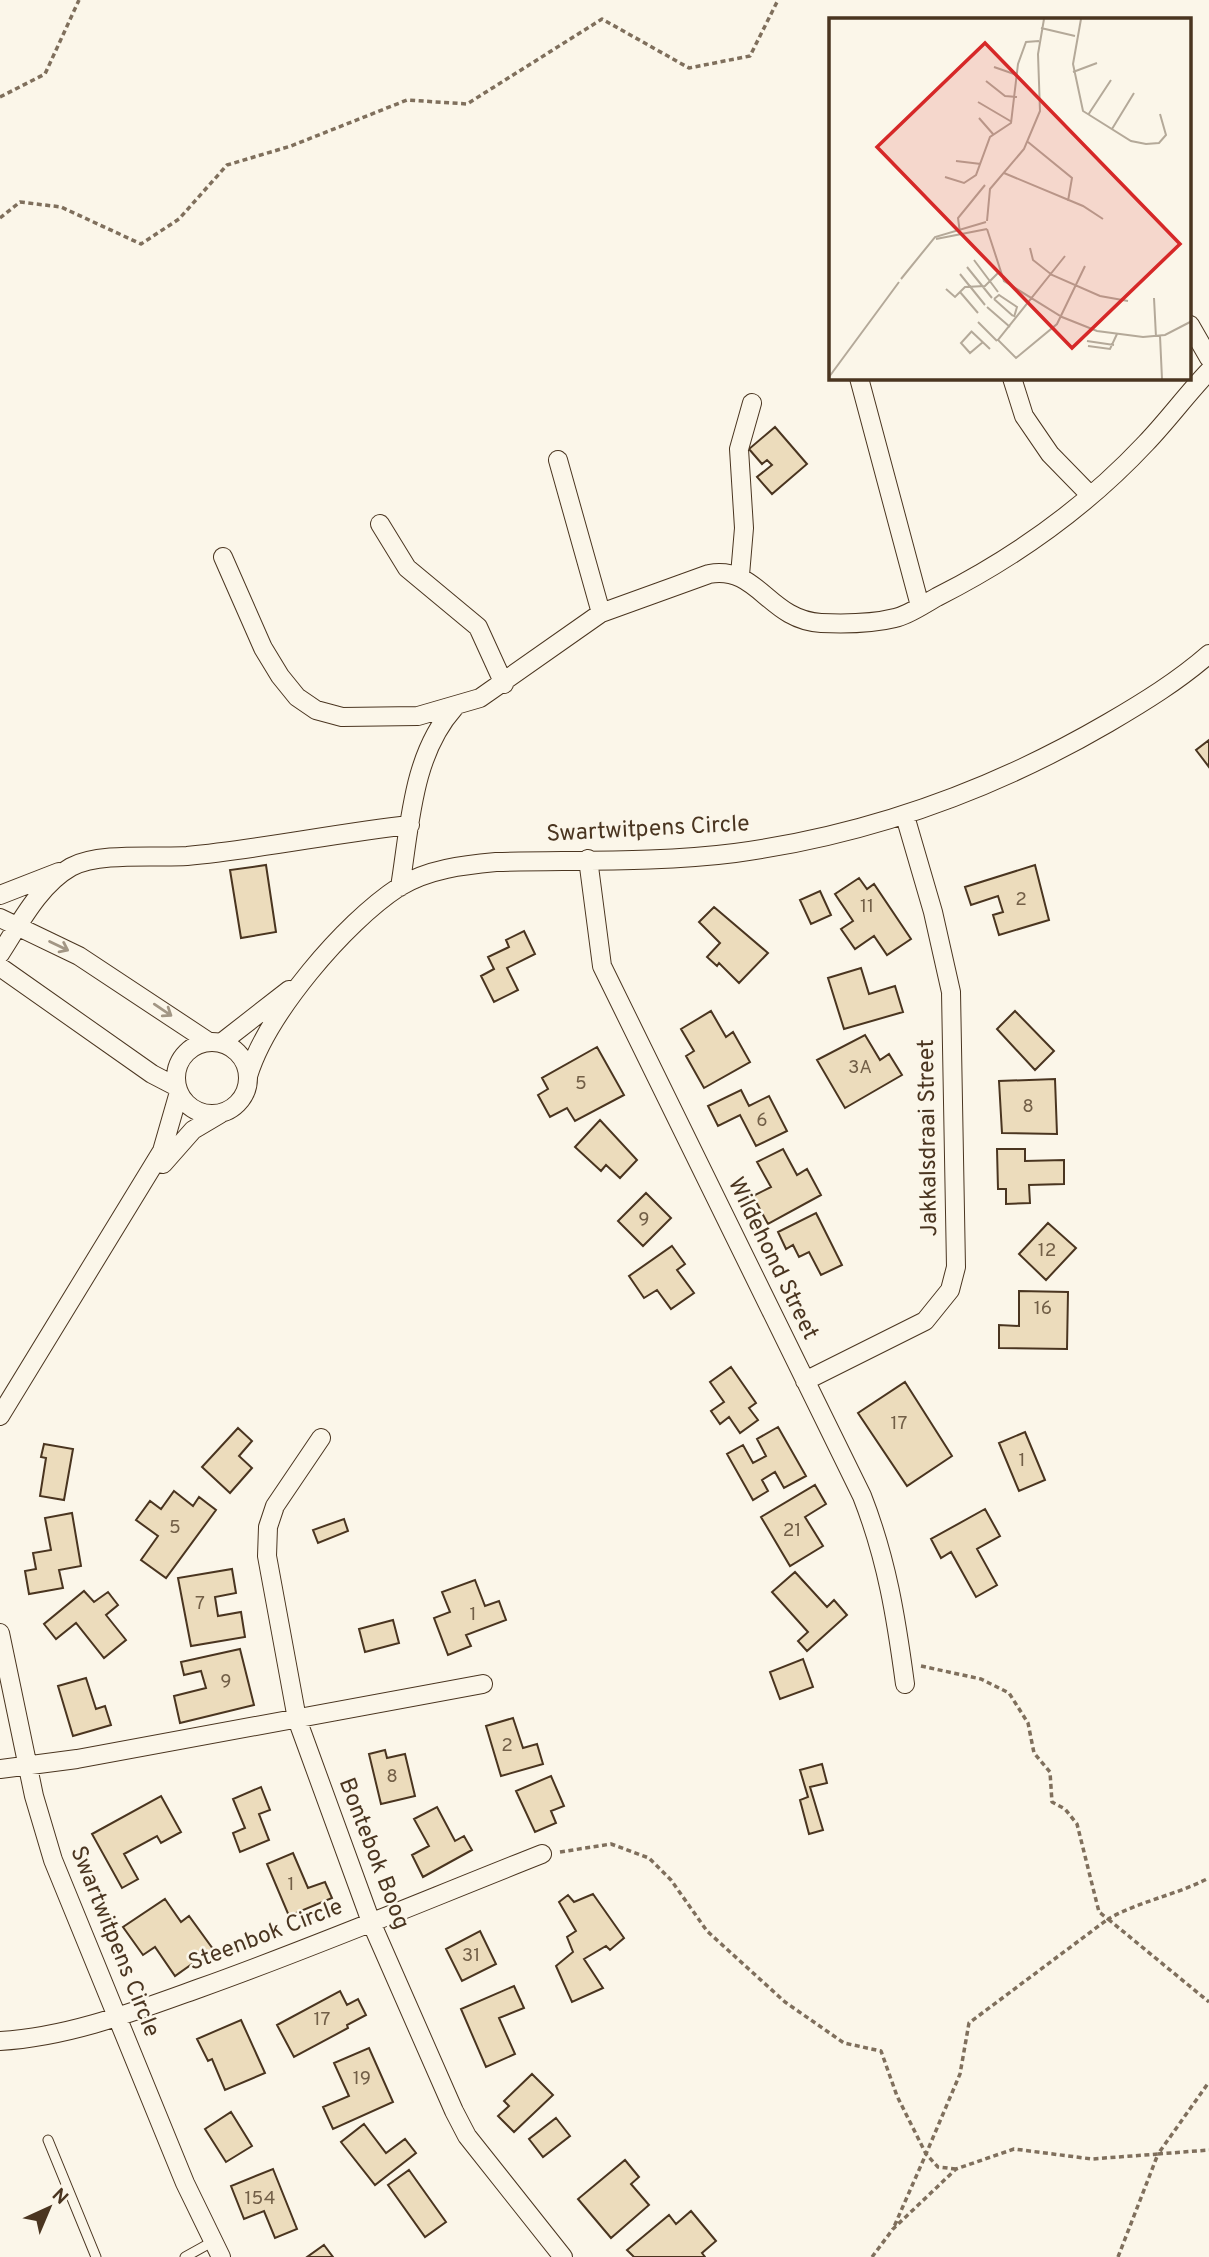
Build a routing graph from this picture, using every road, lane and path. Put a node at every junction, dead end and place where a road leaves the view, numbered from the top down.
1 (79, 0) edge
2 (778, 0) edge
3 (0, 97) edge
4 (0, 218) edge
5 (1192, 328) edge
6 (1209, 358) edge
7 (1209, 371) edge
8 (860, 380) edge
9 (1013, 380) edge
10 (752, 403) dead end
11 (558, 460) dead end
12 (1090, 495) junction
13 (380, 524) dead end
14 (223, 557) dead end
15 (740, 575) junction
16 (919, 606) junction
17 (601, 613) junction
18 (1209, 654) edge
19 (504, 684) junction
20 (454, 708) junction
21 (905, 816) junction
22 (411, 825) junction
23 (588, 859) junction
24 (72, 867) junction
25 (400, 887) junction
26 (0, 895) edge
27 (0, 918) edge
28 (18, 926) junction
29 (0, 954) edge
30 (0, 967) edge
31 (299, 985) junction
32 (215, 1043) junction
33 (248, 1076) junction
34 (178, 1090) junction
35 (224, 1112) junction
36 (134, 1200) junction
37 (805, 1381) junction
38 (1, 1411) edge
39 (321, 1438) dead end
40 (0, 1633) edge
41 (902, 1661) junction
42 (483, 1684) dead end
43 (905, 1685) dead end
44 (297, 1719) junction
45 (28, 1767) junction
46 (0, 1769) edge
47 (542, 1854) joint
48 (1209, 1878) edge
49 (1108, 1919) junction
50 (371, 1922) junction
51 (1209, 2002) edge
52 (116, 2018) junction
53 (0, 2041) edge
54 (1209, 2082) edge
55 (48, 2140) dead end
56 (1209, 2150) edge
57 (926, 2154) junction
58 (1158, 2154) junction
59 (956, 2169) junction
60 (893, 2229) junction
61 (217, 2250) edge
62 (96, 2257) edge
63 (185, 2257) edge
64 (563, 2257) edge
65 (873, 2257) edge
66 (1118, 2257) edge

1 - 3 path
2 - 4 path
5 - 6 street
7 - 12 street
8 - 16 street
9 - 12 street
10 - 15 street
11 - 17 street
12 - 16 street
13 - 19 street
14 - 20 street
15 - 16 street
15 - 17 street
17 - 19 street
18 - 21 street, Swartwitpens Circle
19 - 20 street
20 - 22 street
21 - 23 street, Swartwitpens Circle
21 - 37 street, Jakkalsdraai Street
22 - 24 street
22 - 25 street
23 - 25 street, Swartwitpens Circle
23 - 37 street, Wildehond Street
24 - 26 street
24 - 28 street
25 - 31 street, Swartwitpens Circle
27 - 28 street
28 - 29 street
28 -> 32 street
30 - 34 street
31 - 32 street, Swartwitpens Circle
31 - 33 street, Swartwitpens Circle
32 - 33 street
32 - 34 street
33 - 35 street
34 - 35 street
34 - 36 street
35 - 36 street
36 - 38 street
37 - 41 street, Wildehond Street
39 - 44 street, Bontebok Boog
40 - 45 street, Swartwitpens Circle
41 - 43 street, Wildehond Street
41 - 49 path
42 - 44 street
44 - 45 street
44 - 50 street, Bontebok Boog
45 - 46 street
45 - 52 street, Swartwitpens Circle
47 - 50 street, Steenbok Circle
47 - 57 path
48 - 49 path
49 - 51 path
49 - 57 path
50 - 52 street, Steenbok Circle
50 - 64 street, Bontebok Boog
52 - 53 street, Steenbok Circle
52 - 61 street, Swartwitpens Circle
54 - 58 path
55 - 62 lane
56 - 58 path
57 - 59 path
57 - 60 path
58 - 59 path
58 - 66 path
59 - 60 path
60 - 65 path
61 - 63 lane

